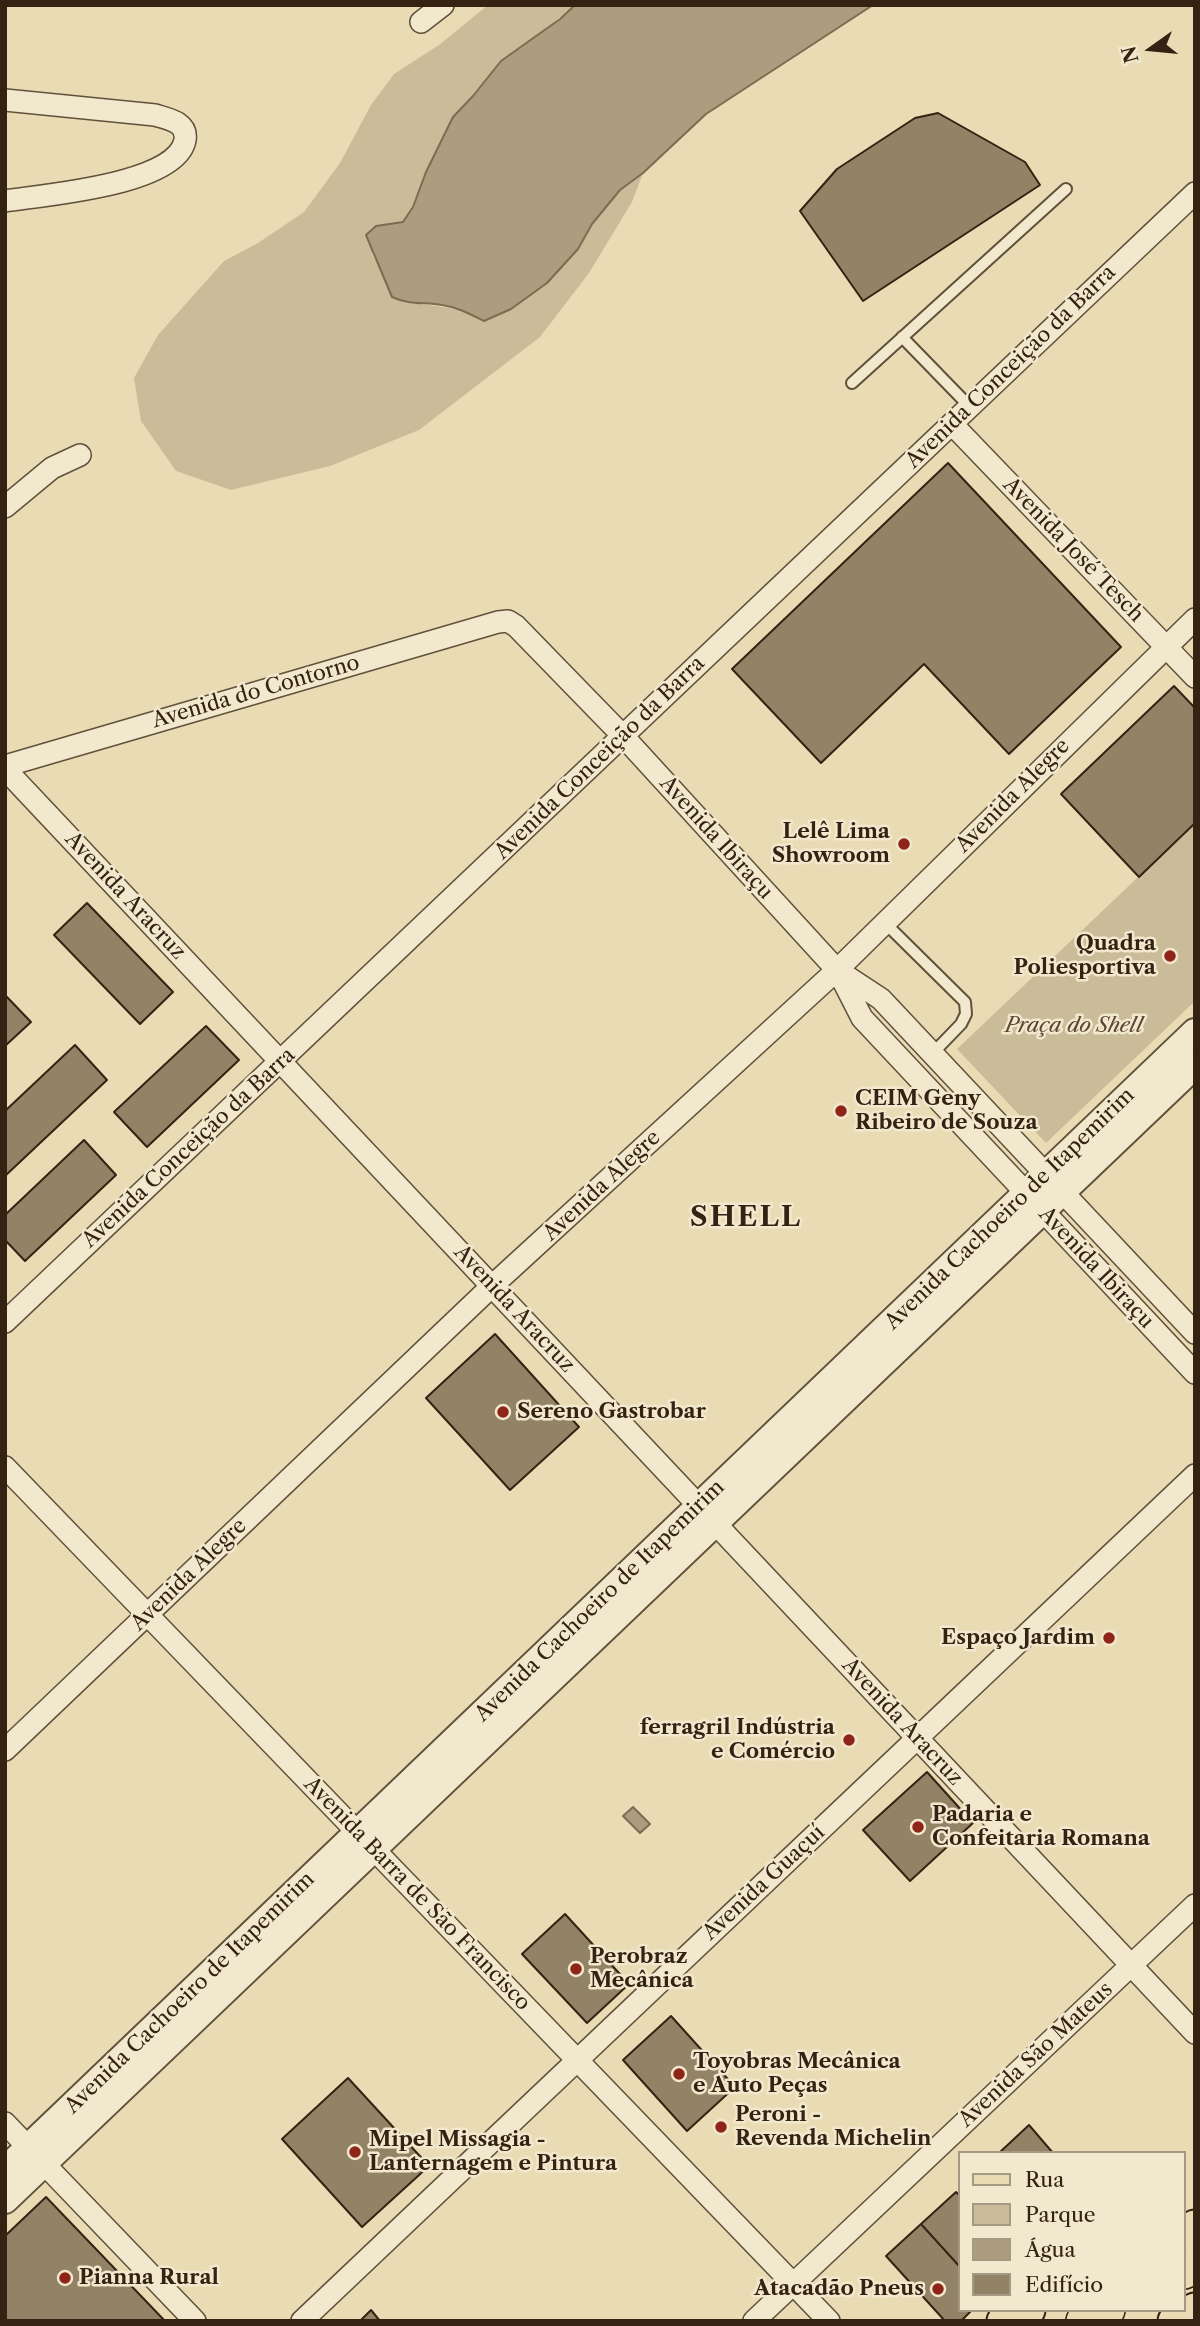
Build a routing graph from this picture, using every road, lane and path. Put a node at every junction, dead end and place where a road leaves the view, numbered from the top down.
1 (443, 5) edge
2 (421, 22) dead end
3 (5, 100) edge
4 (1066, 189) dead end
5 (1195, 193) edge
6 (5, 201) edge
7 (902, 337) junction
8 (852, 383) dead end
9 (970, 407) junction
10 (952, 424) junction
11 (80, 455) dead end
12 (5, 507) edge
13 (1195, 619) edge
14 (508, 621) joint
15 (1166, 646) junction
16 (1195, 677) edge
17 (623, 736) junction
18 (5, 767) edge
19 (885, 923) junction
20 (837, 970) junction
21 (1195, 1032) edge
22 (932, 1054) junction
23 (280, 1061) junction
24 (1195, 1065) edge
25 (1054, 1183) junction
26 (1034, 1202) junction
27 (492, 1286) junction
28 (5, 1322) edge
29 (1195, 1333) edge
30 (1195, 1373) edge
31 (5, 1467) edge
32 (1195, 1475) edge
33 (707, 1515) junction
34 (147, 1614) junction
35 (917, 1738) junction
36 (5, 1750) edge
37 (366, 1841) junction
38 (1195, 1905) edge
39 (1131, 1965) junction
40 (1195, 2033) edge
41 (577, 2060) junction
42 (5, 2123) edge
43 (36, 2155) junction
44 (5, 2170) edge
45 (5, 2200) edge
46 (793, 2284) junction
47 (1195, 2310) edge
48 (1024, 2312) edge
49 (1103, 2312) edge
50 (195, 2321) edge
51 (302, 2321) edge
52 (754, 2321) edge
53 (829, 2321) edge
54 (1004, 2321) edge
55 (1084, 2321) edge
56 (1175, 2321) edge

1 - 2 street
3 - 6 street
4 - 7 lane
5 - 9 street, Avenida Conceição da Barra
7 - 8 lane
7 - 9 lane
9 - 10 street, Avenida Conceição da Barra
10 - 15 street, Avenida José Tesch
10 - 17 street, Avenida Conceição da Barra
11 - 12 street
13 - 15 street, Avenida Alegre
14 - 17 street, Avenida Ibiraçu
14 - 18 street, Avenida do Contorno
15 - 16 street, Avenida José Tesch
15 - 19 street, Avenida Alegre
17 - 20 street, Avenida Ibiraçu
17 - 23 street, Avenida Conceição da Barra
18 - 23 street, Avenida Aracruz
19 - 20 street, Avenida Alegre
19 - 22 lane
20 - 22 street, Avenida Ibiraçu
20 - 26 street, Avenida Ibiraçu
20 - 27 street, Avenida Alegre
21 - 25 street, Avenida Cachoeiro de Itapemirim
22 - 25 street, Avenida Ibiraçu
23 - 27 street, Avenida Aracruz
23 - 28 street, Avenida Conceição da Barra
24 - 25 street
25 - 26 street, Avenida Cachoeiro de Itapemirim
25 - 29 street, Avenida Ibiraçu
26 - 30 street, Avenida Ibiraçu
26 - 33 street, Avenida Cachoeiro de Itapemirim
27 - 33 street, Avenida Aracruz
27 - 34 street, Avenida Alegre
31 - 34 street, Avenida Barra de São Francisco
32 - 35 street, Avenida Guaçuí
33 - 35 street, Avenida Aracruz
33 - 37 street, Avenida Cachoeiro de Itapemirim
34 - 36 street, Avenida Alegre
34 - 37 street, Avenida Barra de São Francisco
35 - 39 street, Avenida Aracruz
35 - 41 street, Avenida Guaçuí
37 - 41 street, Avenida Barra de São Francisco
37 - 43 street, Avenida Cachoeiro de Itapemirim
38 - 39 street, Avenida São Mateus
39 - 40 street, Avenida Aracruz
39 - 46 street, Avenida São Mateus
41 - 46 street, Avenida Barra de São Francisco
41 - 51 street, Avenida Guaçuí
42 - 43 street
43 - 44 street, Avenida Cachoeiro de Itapemirim
43 - 45 street
43 - 50 street
46 - 52 street, Avenida São Mateus
46 - 53 street, Avenida Barra de São Francisco
47 - 56 main road
48 - 54 main road
49 - 55 highway

